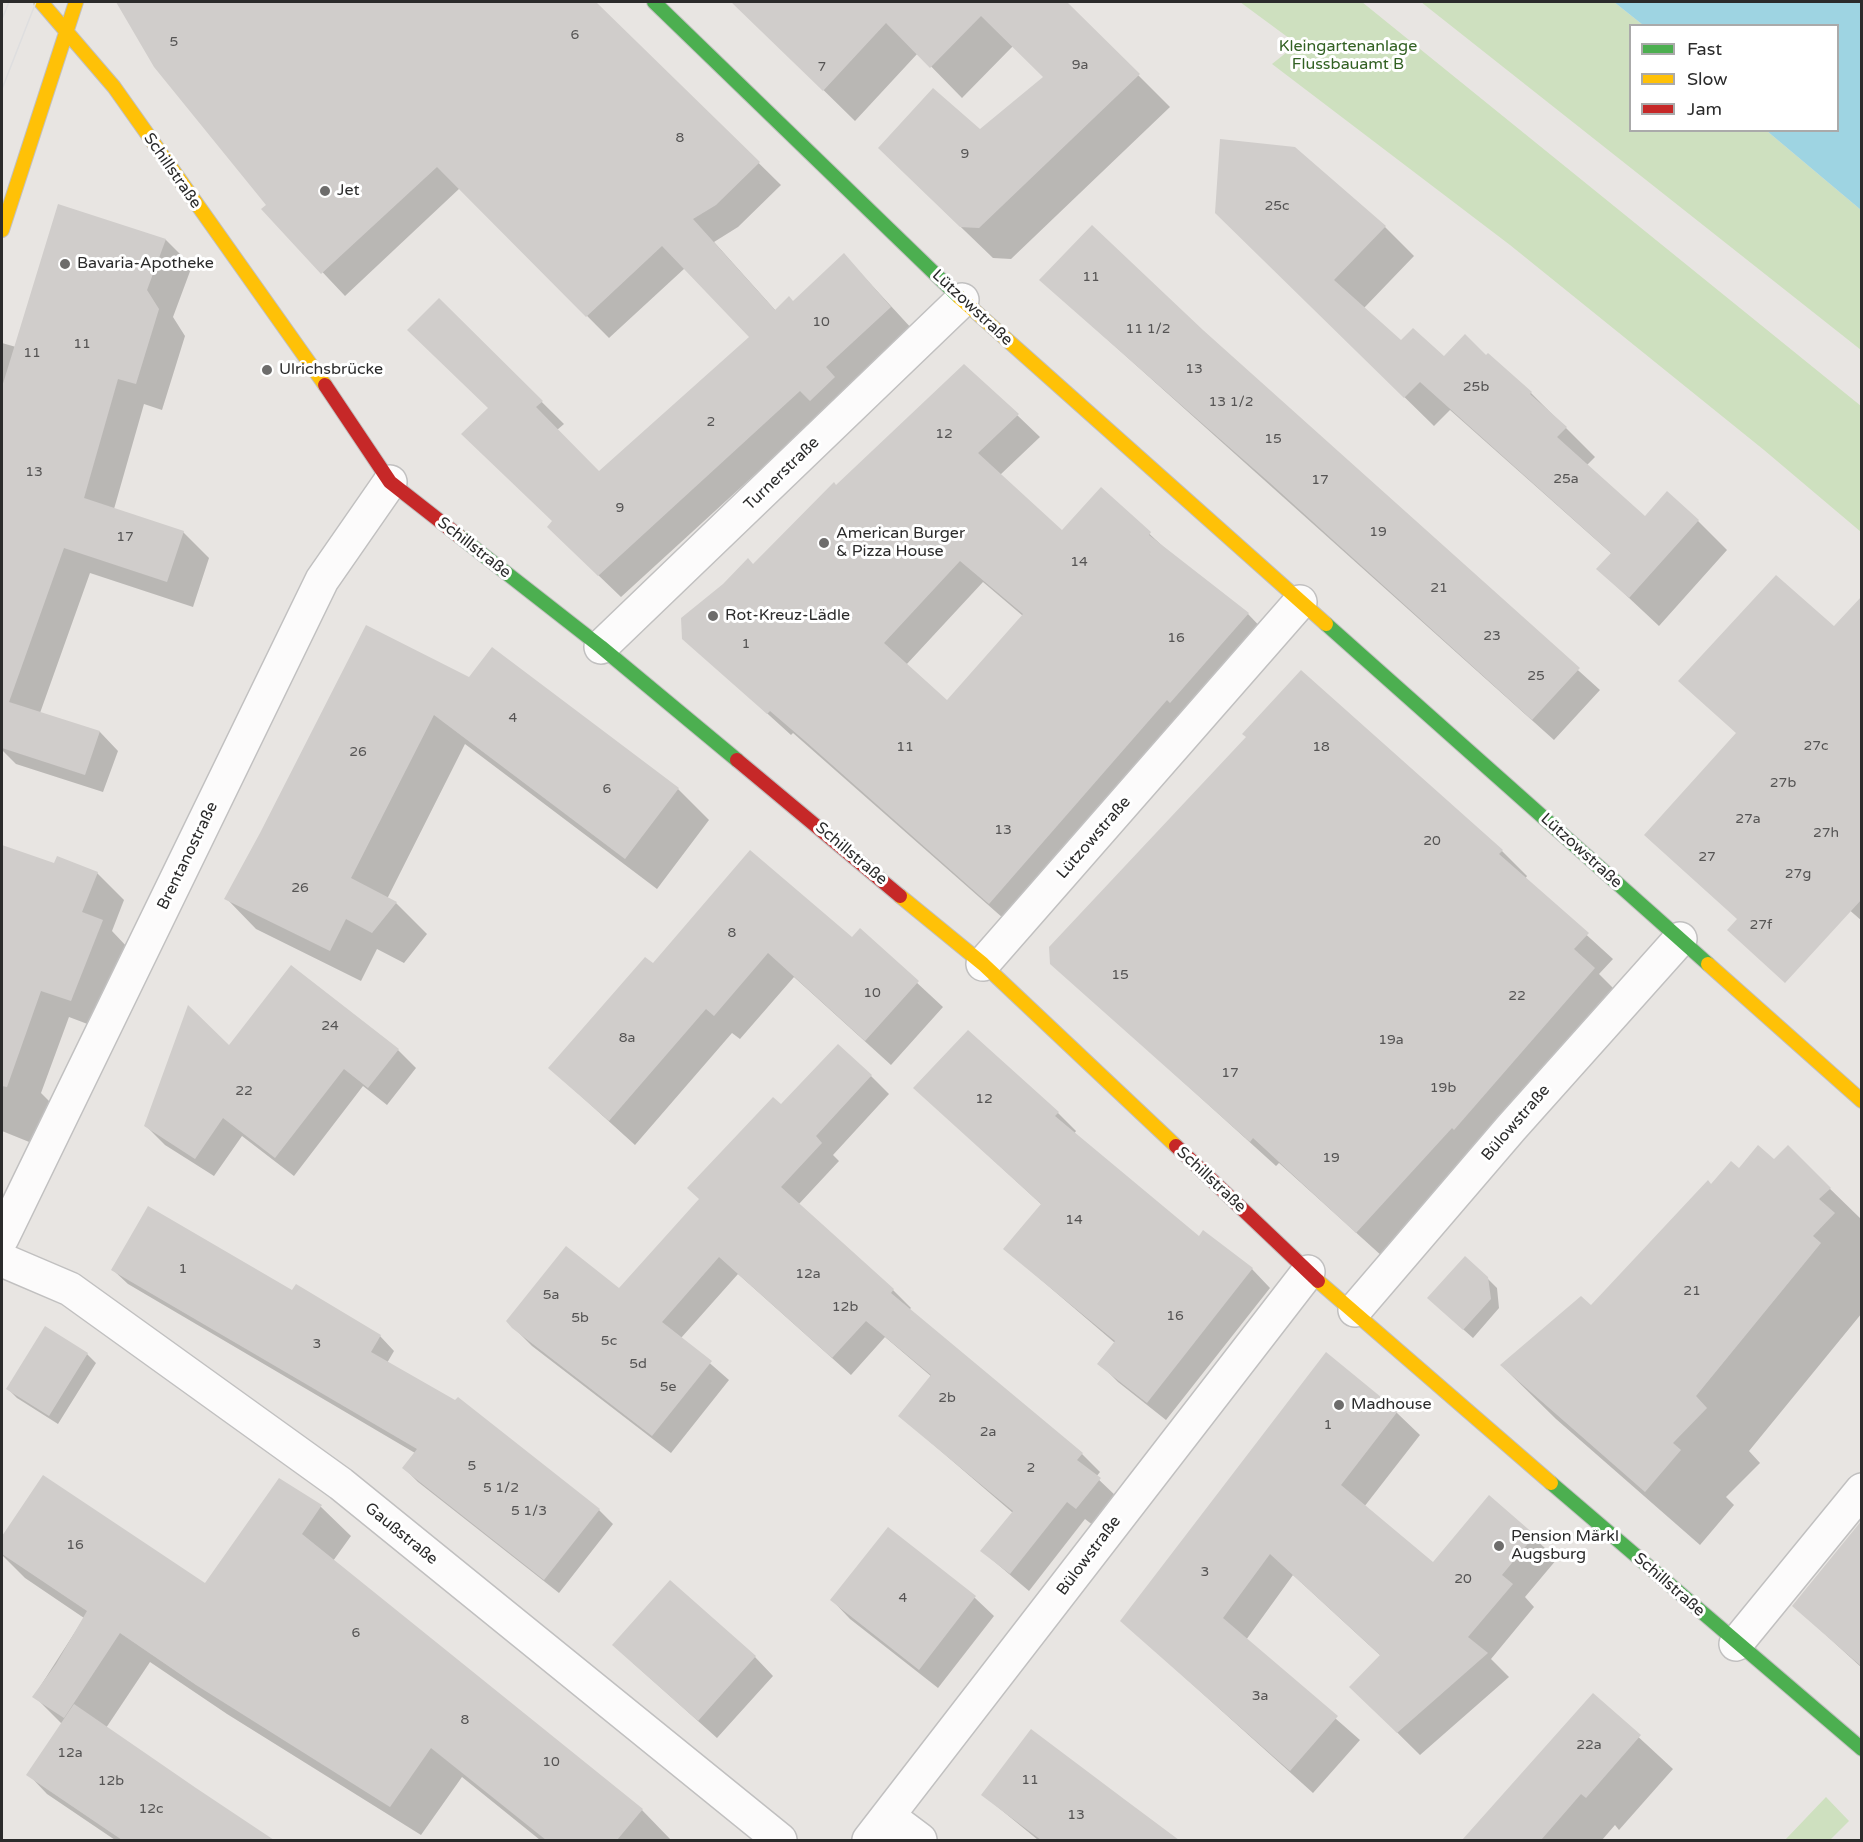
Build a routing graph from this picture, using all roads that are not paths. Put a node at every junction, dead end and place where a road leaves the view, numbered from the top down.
1 (41, 2) edge
2 (76, 2) edge
3 (654, 2) edge
4 (67, 30) junction
5 (2, 230) edge
6 (962, 300) junction
7 (390, 482) junction
8 (1300, 602) junction
9 (601, 647) junction
10 (1680, 939) junction
11 (983, 964) junction
12 (1862, 1101) edge
13 (2, 1238) edge
14 (2, 1260) edge
15 (1308, 1272) junction
16 (1355, 1310) junction
17 (1862, 1490) edge
18 (1736, 1644) junction
19 (1862, 1749) edge
20 (879, 1828) edge
21 (780, 1840) edge
22 (920, 1840) edge

1 - 4 street, Schillstraße
2 - 4 street
3 - 6 street, Lützowstraße
4 - 5 street
4 - 7 street, Schillstraße
6 - 8 street, Lützowstraße
6 - 9 street, Turnerstraße
7 - 9 street, Schillstraße
7 - 13 street, Brentanostraße
8 - 10 street, Lützowstraße
8 - 11 street, Lützowstraße
9 - 11 street, Schillstraße
10 - 12 street, Lützowstraße
10 - 16 street, Bülowstraße
11 - 15 street, Schillstraße
14 - 21 street, Gaußstraße
15 - 16 street, Schillstraße
15 - 20 street, Bülowstraße
16 - 18 street, Schillstraße
17 - 18 street
18 - 19 street, Schillstraße
20 - 22 street

